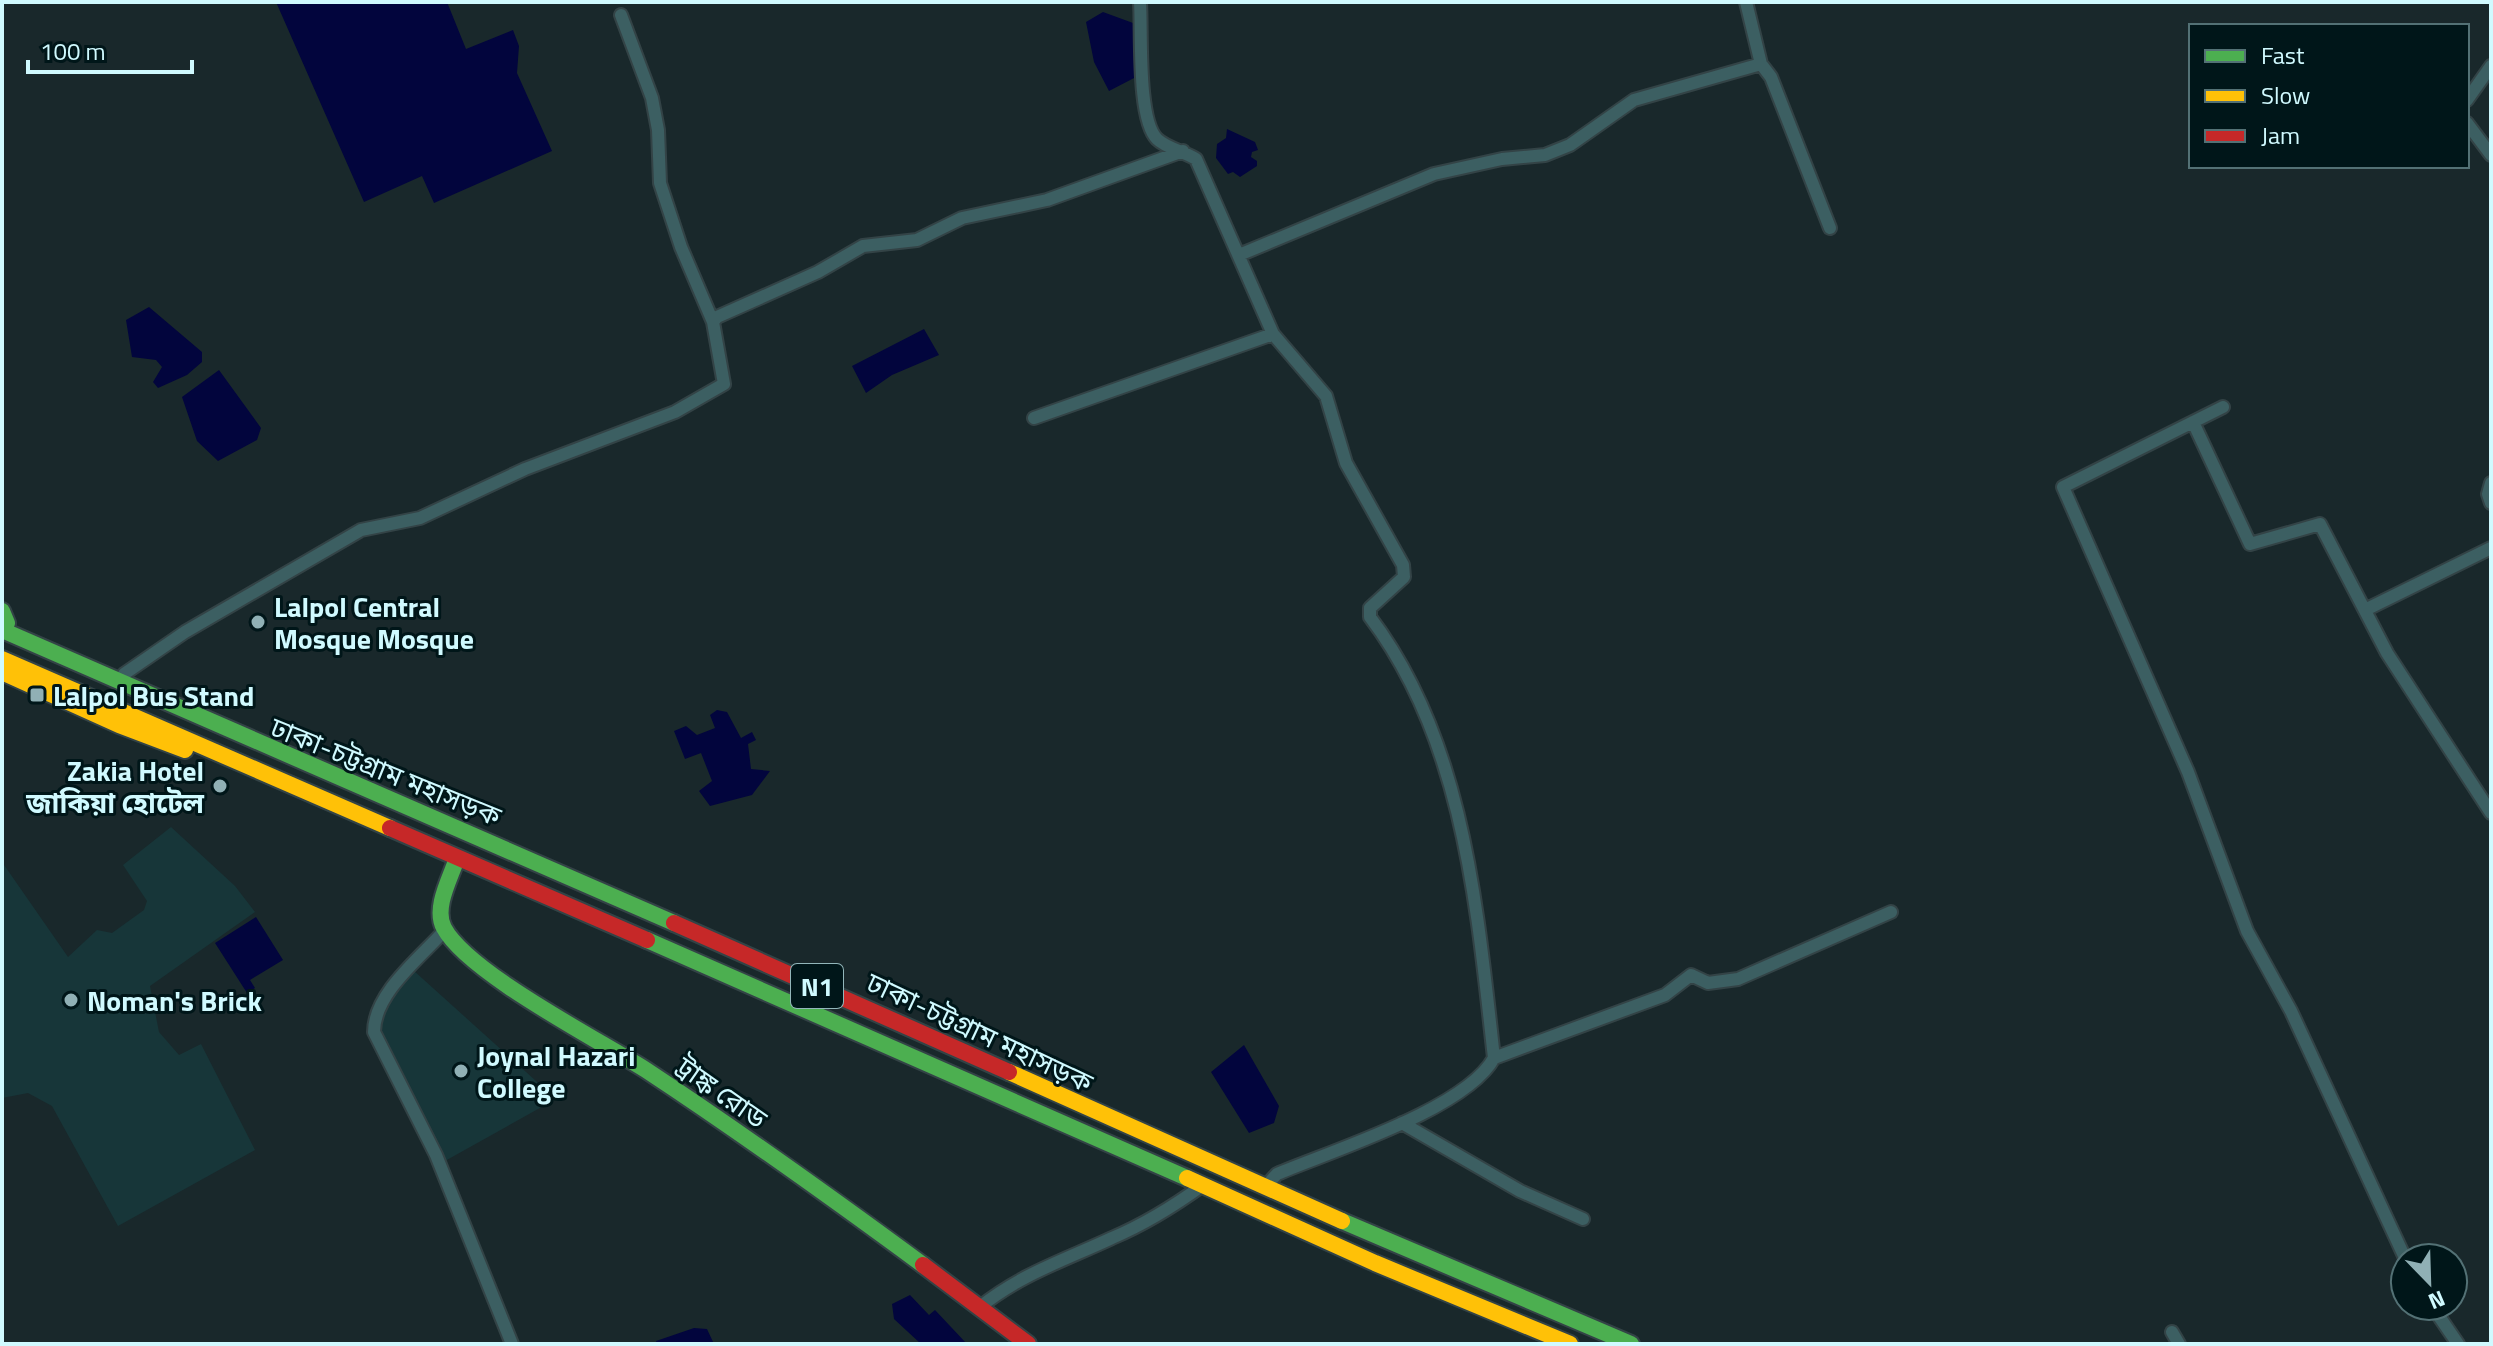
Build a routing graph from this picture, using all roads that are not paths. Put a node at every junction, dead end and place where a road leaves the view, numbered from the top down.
1 (1140, 2) edge
2 (1746, 2) edge
3 (621, 15) dead end
4 (1761, 64) junction
5 (2491, 66) edge
6 (2469, 97) edge
7 (2469, 126) edge
8 (1183, 151) junction
9 (2491, 155) edge
10 (1830, 228) dead end
11 (1239, 255) junction
12 (713, 322) junction
13 (1273, 334) junction
14 (2223, 407) dead end
15 (1034, 418) dead end
16 (2193, 422) junction
17 (2491, 483) edge
18 (2491, 503) edge
19 (2491, 548) edge
20 (2367, 609) junction
21 (3, 621) edge
22 (2, 659) edge
23 (2, 672) edge
24 (124, 674) junction
25 (229, 733) junction
26 (214, 753) junction
27 (404, 805) junction
28 (2491, 813) edge
29 (393, 828) junction
30 (457, 858) junction
31 (606, 894) junction
32 (644, 911) junction
33 (1891, 912) dead end
34 (593, 918) junction
35 (445, 930) junction
36 (634, 936) junction
37 (1494, 1058) junction
38 (1402, 1123) junction
39 (1203, 1185) junction
40 (1266, 1186) junction
41 (1583, 1219) dead end
42 (2398, 1242) edge
43 (980, 1307) junction
44 (2443, 1322) edge
45 (512, 1344) edge
46 (1028, 1344) edge
47 (1570, 1344) edge
48 (1631, 1344) edge
49 (2458, 1344) edge

1 - 8 street
2 - 4 street
3 - 12 street
4 - 10 street
4 - 11 street
5 - 6 street
7 - 9 street
8 - 11 street
8 - 12 street
11 - 13 street
12 - 24 street
13 - 15 street
13 - 37 street
14 - 16 street
16 - 20 street
16 - 42 street
17 - 18 street
19 - 20 street
20 - 28 street
21 - 24 main road
21 - 25 main road, ঢাকা-চট্টগ্রাম মহাসড়ক / N1
22 - 26 main road, ঢাকা-চট্টগ্রাম মহাসড়ক / N1
23 - 26 main road
24 - 25 main road
25 - 27 main road, ঢাকা-চট্টগ্রাম মহাসড়ক / N1
26 - 29 main road, ঢাকা-চট্টগ্রাম মহাসড়ক / N1
27 - 29 main road
27 - 31 main road, ঢাকা-চট্টগ্রাম মহাসড়ক / N1
29 - 30 main road, ঢাকা-চট্টগ্রাম মহাসড়ক / N1
30 - 34 main road, ঢাকা-চট্টগ্রাম মহাসড়ক / N1
30 - 35 main road
31 - 32 main road, ঢাকা-চট্টগ্রাম মহাসড়ক / N1
31 - 34 main road
32 - 36 main road
32 - 40 main road, ঢাকা-চট্টগ্রাম মহাসড়ক / N1
33 - 37 street
34 - 36 main road, ঢাকা-চট্টগ্রাম মহাসড়ক / N1
35 - 43 main road, ট্রাঙ্ক রোড
35 - 45 street
36 - 39 main road, ঢাকা-চট্টগ্রাম মহাসড়ক / N1
37 - 38 street
38 - 40 street
38 - 41 street
39 - 43 street
39 - 47 main road, ঢাকা-চট্টগ্রাম মহাসড়ক / N1
40 - 48 main road, ঢাকা-চট্টগ্রাম মহাসড়ক / N1
43 - 46 main road, ট্রাঙ্ক রোড
44 - 49 street

